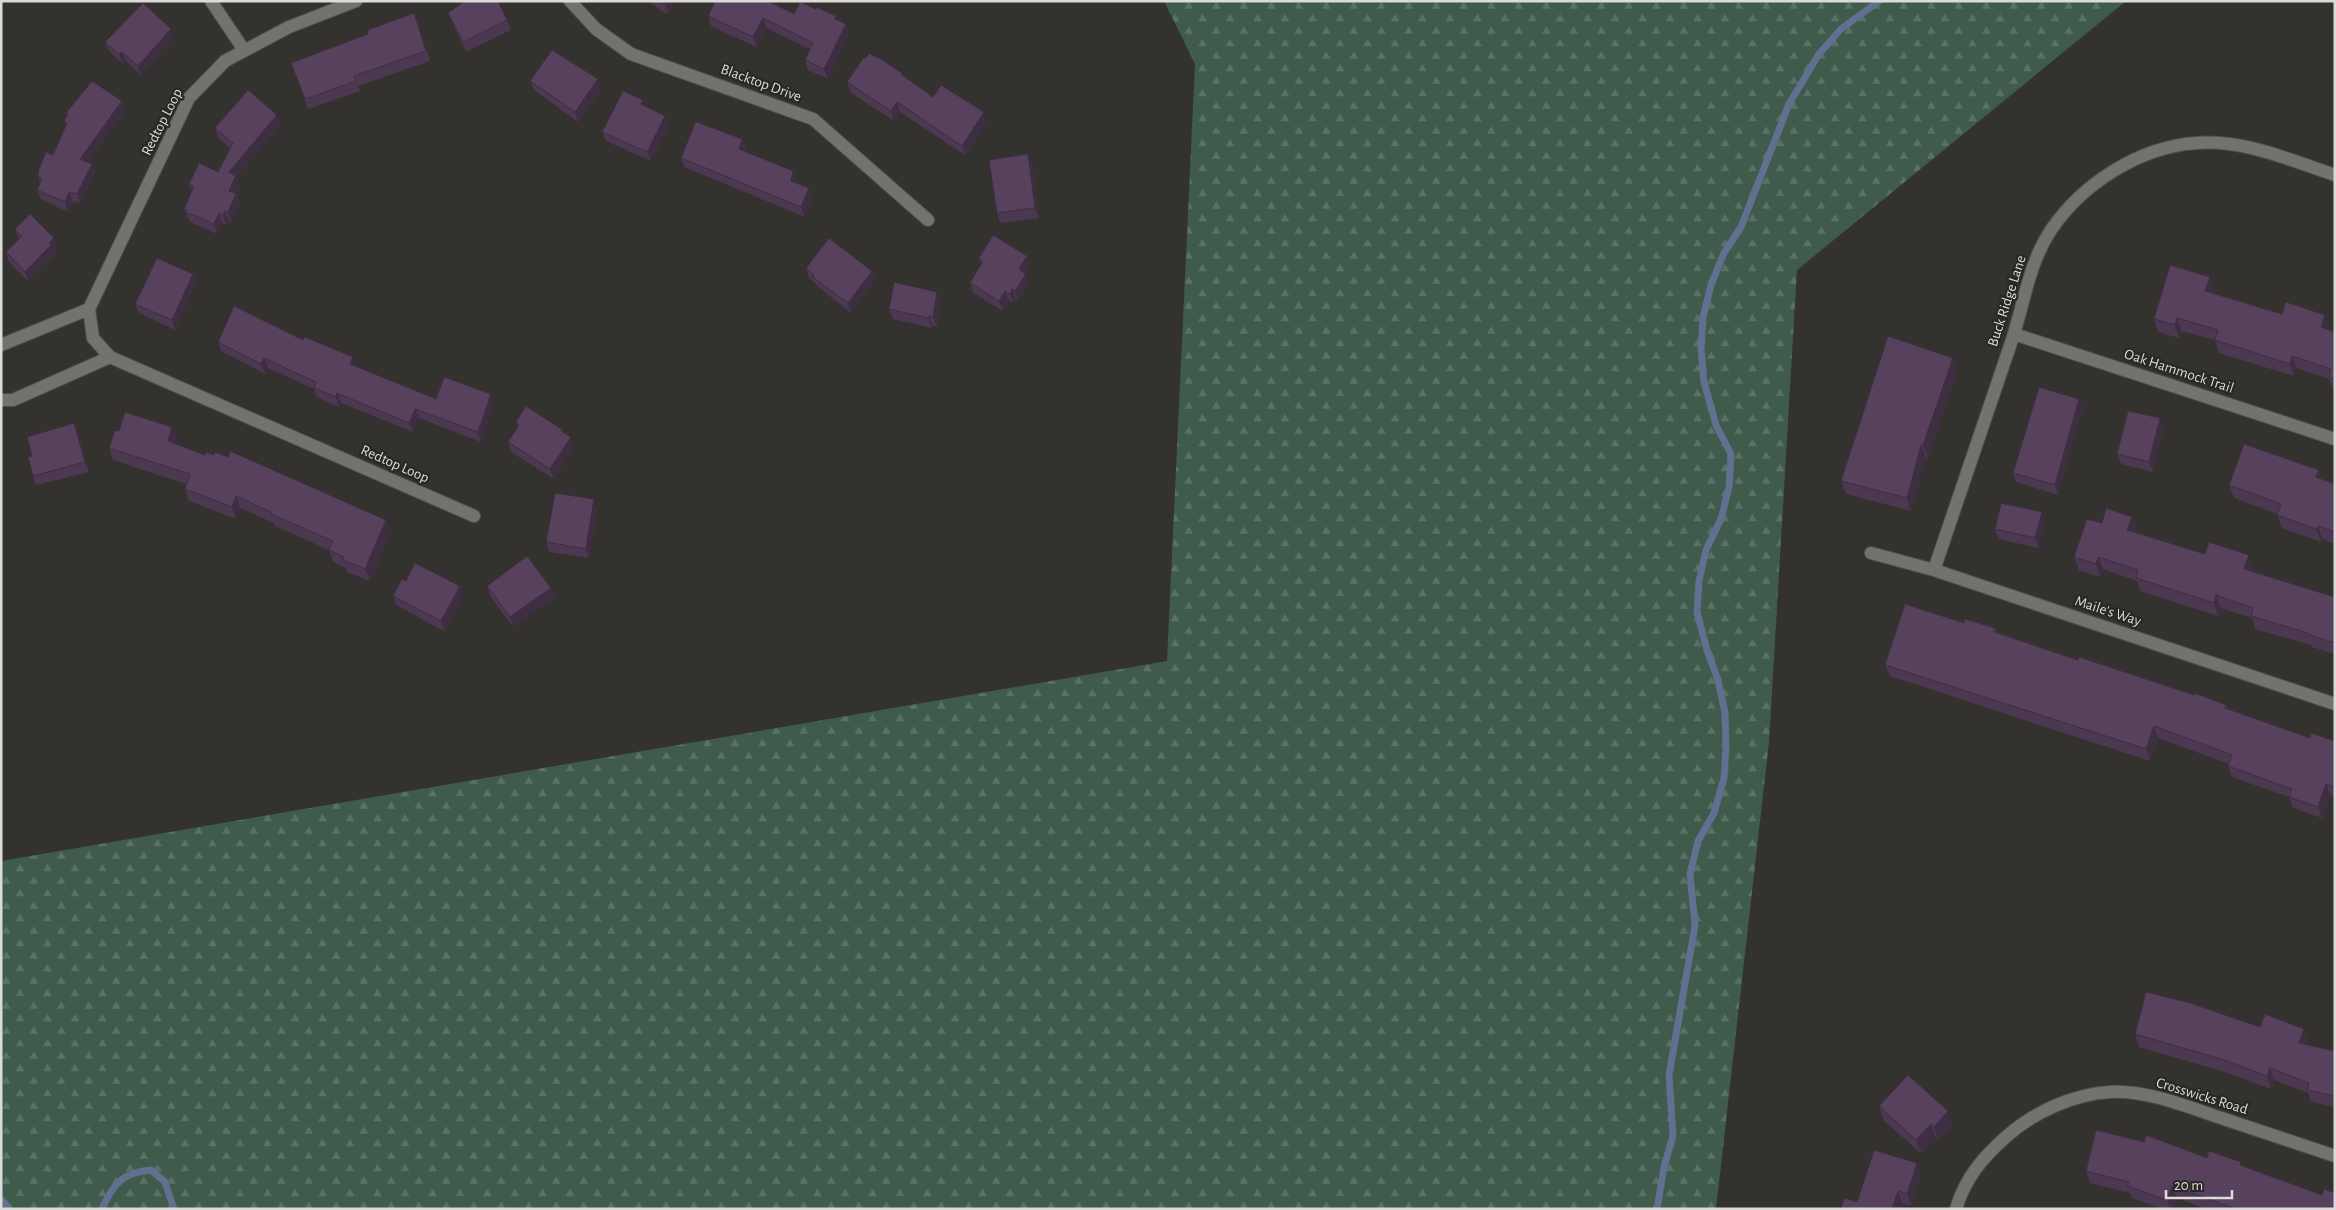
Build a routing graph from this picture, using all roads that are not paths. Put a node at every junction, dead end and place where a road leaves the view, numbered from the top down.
1 (211, 1) edge
2 (356, 1) edge
3 (570, 1) edge
4 (244, 50) junction
5 (2335, 175) edge
6 (928, 220) dead end
7 (88, 310) junction
8 (2014, 334) junction
9 (1, 344) edge
10 (110, 357) junction
11 (1, 400) edge
12 (2335, 439) edge
13 (474, 516) dead end
14 (1871, 553) dead end
15 (1934, 570) junction
16 (2335, 704) edge
17 (2335, 1156) edge
18 (1956, 1209) edge

1 - 4 street
2 - 4 street, Redtop Loop
3 - 6 street, Blacktop Drive
4 - 7 street, Redtop Loop
5 - 8 street, Buck Ridge Lane
7 - 9 street
7 - 10 street, Redtop Loop
8 - 12 street, Oak Hammock Trail
8 - 15 street, Buck Ridge Lane
10 - 11 street
10 - 13 street, Redtop Loop
14 - 15 street, Maile's Way
15 - 16 street, Maile's Way
17 - 18 street, Crosswicks Road

